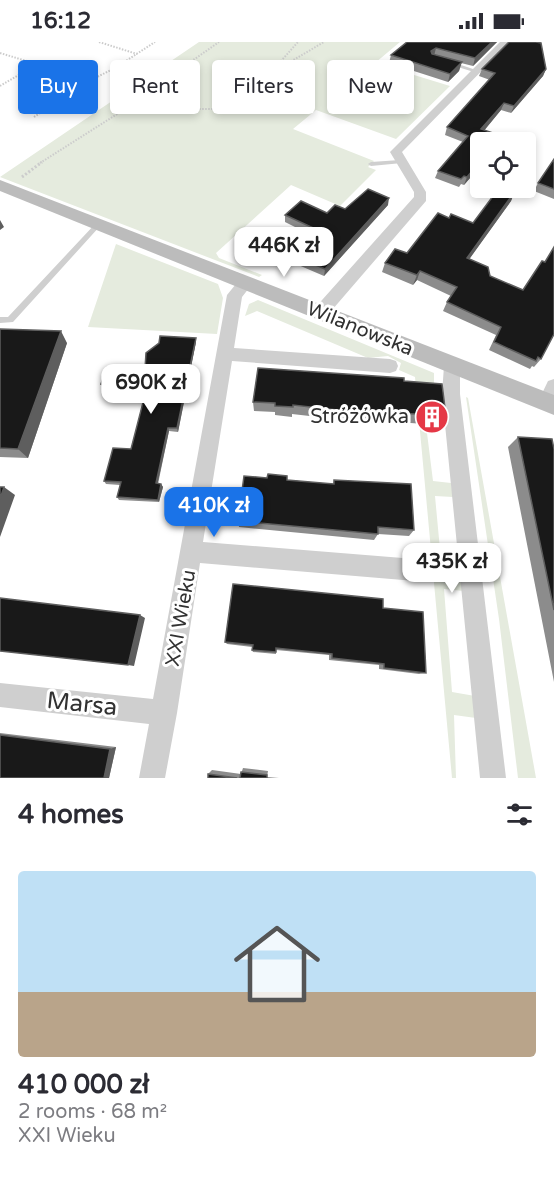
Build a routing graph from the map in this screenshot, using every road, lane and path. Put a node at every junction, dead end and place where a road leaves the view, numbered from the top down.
1 (99, 42) edge
2 (155, 42) edge
3 (219, 42) edge
4 (298, 42) edge
5 (324, 42) edge
6 (505, 42) edge
7 (0, 53) edge
8 (137, 54) junction
9 (20, 60) edge
10 (192, 60) edge
11 (284, 60) edge
12 (293, 60) edge
13 (442, 61) edge
14 (476, 71) junction
15 (18, 75) edge
16 (98, 76) edge
17 (0, 86) edge
18 (38, 114) edge
19 (115, 114) edge
20 (34, 117) dead end
21 (400, 162) junction
22 (371, 164) dead end
23 (4, 187) edge
24 (98, 225) junction
25 (245, 284) junction
26 (320, 314) junction
27 (0, 320) edge
28 (225, 354) junction
29 (390, 366) dead end
30 (452, 366) junction
31 (552, 398) edge
32 (192, 552) junction
33 (415, 570) dead end
34 (0, 695) edge
35 (165, 713) junction
36 (152, 778) edge
37 (493, 778) edge

1 - 8 path
2 - 8 path
3 - 10 path
4 - 11 path
5 - 12 path
6 - 14 street
7 - 9 path
8 - 16 path
13 - 14 lane
14 - 21 street
15 - 17 path
18 - 20 path
19 - 23 path
21 - 22 lane
21 - 26 street
23 - 24 street, Wilanowska
24 - 25 street, Wilanowska
24 - 27 lane
25 - 26 street, Wilanowska
25 - 28 street, XXI Wieku
26 - 30 street, Wilanowska
28 - 29 street
28 - 32 street, XXI Wieku
30 - 31 street, Wilanowska
30 - 37 street
32 - 33 street
32 - 35 street, XXI Wieku
34 - 35 street, Marsa
35 - 36 street, XXI Wieku

